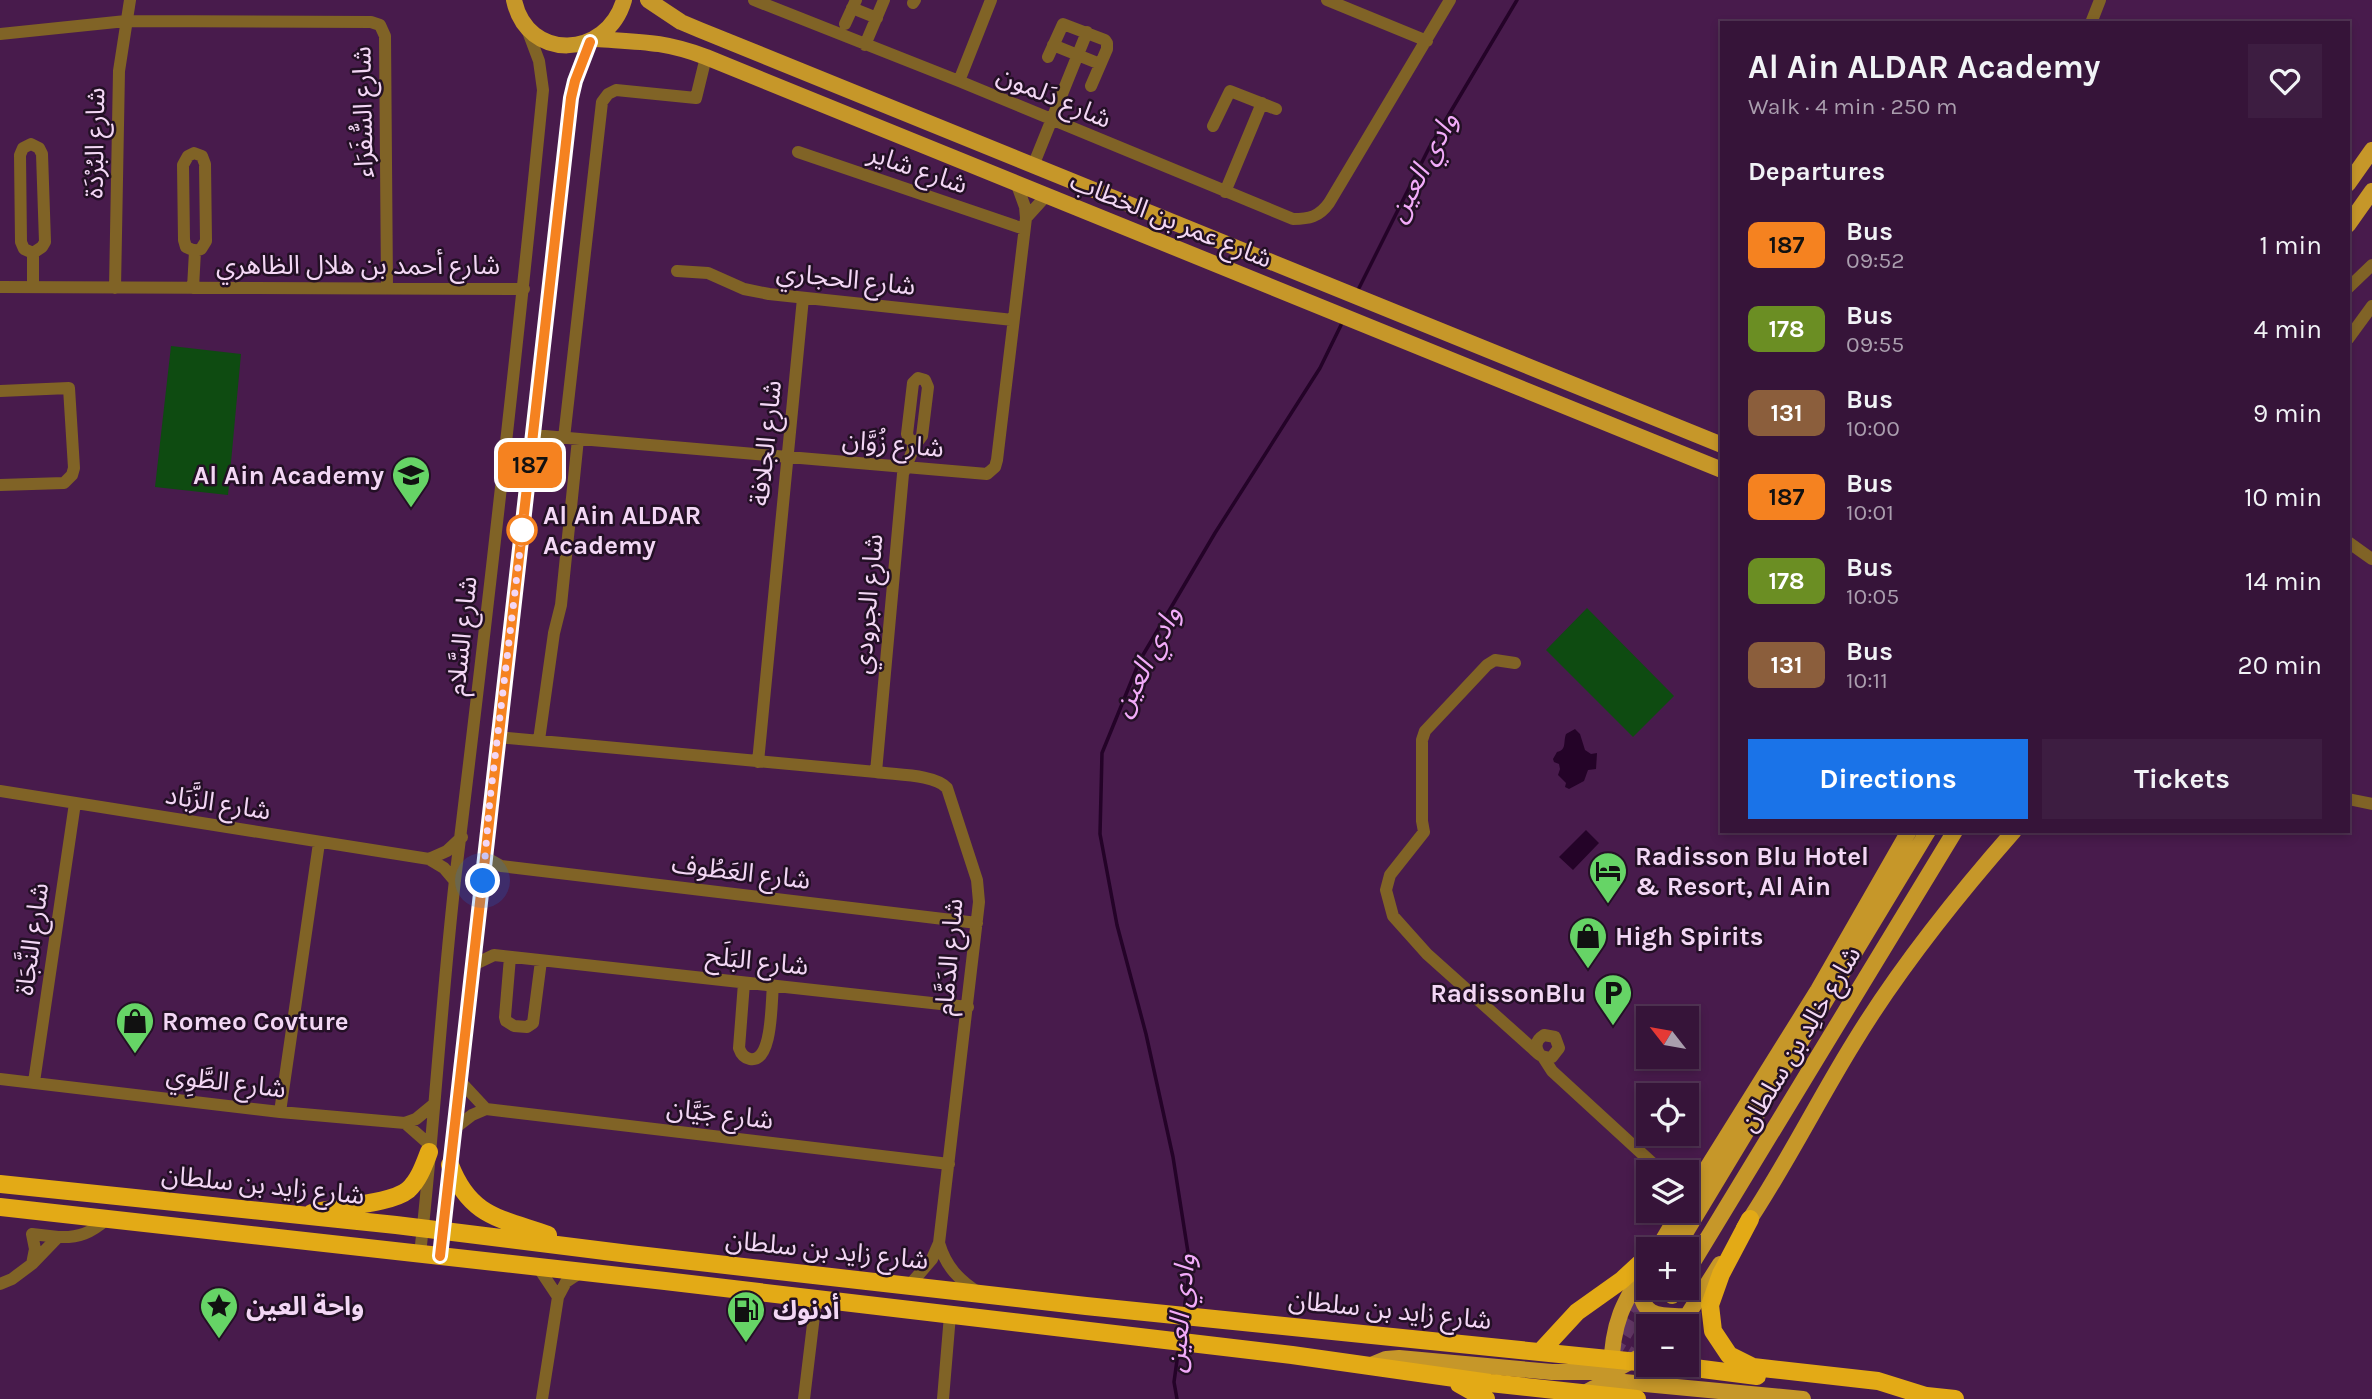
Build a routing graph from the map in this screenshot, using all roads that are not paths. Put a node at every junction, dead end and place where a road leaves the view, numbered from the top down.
1 (130, 0) edge
2 (624, 0) edge
3 (648, 0) edge
4 (884, 0) edge
5 (991, 0) edge
6 (1327, 0) edge
7 (1450, 0) edge
8 (2100, 0) edge
9 (514, 1) edge
10 (757, 1) edge
11 (854, 4) edge
12 (877, 18) junction
13 (126, 20) junction
14 (2092, 21) edge
15 (845, 24) dead end
16 (525, 25) junction
17 (1087, 32) junction
18 (0, 34) edge
19 (593, 40) junction
20 (1427, 41) junction
21 (865, 45) junction
22 (1077, 55) junction
23 (706, 57) junction
24 (1100, 64) junction
25 (959, 81) junction
26 (1091, 86) dead end
27 (1262, 103) junction
28 (1276, 109) dead end
29 (1051, 121) junction
30 (1213, 126) dead end
31 (2372, 150) edge
32 (798, 152) dead end
33 (1033, 166) junction
34 (2350, 181) edge
35 (1017, 185) junction
36 (2372, 191) edge
37 (1225, 192) junction
38 (1046, 196) junction
39 (2350, 222) edge
40 (1025, 224) junction
41 (195, 251) junction
42 (33, 253) junction
43 (2372, 265) edge
44 (677, 271) dead end
45 (2350, 286) edge
46 (0, 287) edge
47 (33, 287) junction
48 (115, 288) junction
49 (193, 288) junction
50 (387, 288) junction
51 (524, 289) junction
52 (803, 298) junction
53 (2372, 306) edge
54 (1013, 320) junction
55 (2350, 337) edge
56 (0, 391) edge
57 (534, 435) junction
58 (564, 438) junction
59 (578, 439) junction
60 (914, 442) dead end
61 (1720, 444) edge
62 (787, 457) junction
63 (904, 467) junction
64 (1720, 469) edge
65 (0, 485) edge
66 (2350, 543) edge
67 (2372, 559) edge
68 (1515, 663) dead end
69 (498, 737) junction
70 (539, 740) junction
71 (758, 762) junction
72 (876, 772) junction
73 (0, 791) edge
74 (2350, 799) edge
75 (75, 803) junction
76 (2372, 804) edge
77 (1908, 833) edge
78 (1927, 833) edge
79 (1954, 833) edge
80 (2012, 833) edge
81 (462, 837) junction
82 (319, 842) junction
83 (485, 857) junction
84 (429, 859) junction
85 (501, 866) junction
86 (455, 881) junction
87 (483, 881) junction
88 (977, 923) junction
89 (475, 937) junction
90 (494, 955) junction
91 (510, 957) junction
92 (541, 961) junction
93 (472, 965) junction
94 (744, 983) junction
95 (773, 986) junction
96 (968, 1007) junction
97 (1517, 1034) junction
98 (1544, 1035) junction
99 (1546, 1055) junction
100 (0, 1079) edge
101 (459, 1080) junction
102 (34, 1082) junction
103 (433, 1105) junction
104 (486, 1109) junction
105 (280, 1112) junction
106 (405, 1123) junction
107 (455, 1128) junction
108 (430, 1148) junction
109 (1649, 1160) edge
110 (948, 1164) junction
111 (450, 1165) junction
112 (1706, 1169) junction
113 (1699, 1172) edge
114 (1699, 1180) edge
115 (0, 1184) edge
116 (0, 1207) edge
117 (302, 1216) junction
118 (107, 1219) junction
119 (1750, 1219) junction
120 (423, 1228) junction
121 (443, 1231) junction
122 (58, 1237) junction
123 (1667, 1237) edge
124 (939, 1244) junction
125 (570, 1245) junction
126 (1699, 1252) edge
127 (420, 1254) junction
128 (440, 1256) junction
129 (32, 1264) junction
130 (538, 1267) junction
131 (1636, 1269) edge
132 (581, 1272) junction
133 (0, 1284) edge
134 (1636, 1284) edge
135 (909, 1286) junction
136 (980, 1294) junction
137 (558, 1297) junction
138 (816, 1298) junction
139 (1642, 1300) edge
140 (1653, 1314) edge
141 (1687, 1314) edge
142 (950, 1315) junction
143 (1541, 1351) junction
144 (1636, 1364) tunnel mouth
145 (1368, 1366) junction
146 (1699, 1368) edge
147 (1447, 1377) junction
148 (1613, 1381) edge
149 (1582, 1396) edge
150 (1926, 1396) junction
151 (542, 1399) edge
152 (804, 1399) edge
153 (943, 1399) edge
154 (1486, 1399) edge
155 (1637, 1399) edge
156 (1802, 1399) edge
157 (1955, 1399) edge

1 - 13 street, شارع البُرْدَة
2 - 19 main road
3 - 33 main road, شارع عمر بن الخطاب
4 - 12 street
5 - 25 street
6 - 20 street
7 - 20 street, شارع دَلمون
8 - 14 street
9 - 16 main road
10 - 21 street, شارع دَلمون
11 - 12 street
11 - 15 street
12 - 21 street
13 - 18 street, شارع السُّفَرَاء
13 - 48 street, شارع البُرْدَة
13 - 50 street, شارع السُّفَرَاء
16 - 19 main road, شارع عمر بن الخطاب
16 - 51 street, شارع السَّلام
17 - 22 street
17 - 22 street
17 - 24 street
19 - 23 main road, شارع عمر بن الخطاب
19 - 57 street, شارع السَّلام
20 - 37 street, شارع دَلمون
21 - 25 street, شارع دَلمون
22 - 24 street
22 - 29 street
23 - 35 main road, شارع عمر بن الخطاب
23 - 58 street
24 - 26 street
25 - 29 street, شارع دَلمون
27 - 28 street
27 - 30 street
27 - 37 street
29 - 33 street
29 - 37 street, شارع دَلمون
31 - 34 main road
32 - 40 street, شارع شاير
33 - 61 main road, شارع عمر بن الخطاب
35 - 38 main road, شارع عمر بن الخطاب
35 - 40 street, شارع زُوَّان
36 - 39 main road
38 - 40 street
38 - 64 main road, شارع عمر بن الخطاب
40 - 54 street, شارع زُوَّان
41 - 41 street, شارع أحمد بن هلال الظاهري
41 - 49 street, شارع أحمد بن هلال الظاهري
42 - 42 street
42 - 47 street
43 - 45 street
44 - 52 street, شارع الحجاري
46 - 47 street, شارع أحمد بن هلال الظاهري
47 - 48 street, شارع أحمد بن هلال الظاهري
48 - 49 street, شارع أحمد بن هلال الظاهري
49 - 50 street, شارع أحمد بن هلال الظاهري
50 - 51 street, شارع أحمد بن هلال الظاهري
51 - 81 street, شارع السَّلام
52 - 54 street, شارع الحجاري
52 - 62 street, شارع الجلافة
53 - 55 street
54 - 63 street, شارع زُوَّان
56 - 65 street
57 - 58 street, شارع زُوَّان
57 - 69 street, شارع السَّلام
58 - 59 street, شارع زُوَّان
59 - 62 street, شارع زُوَّان
59 - 70 street
60 - 63 street, شارع الجرودي
62 - 63 street, شارع زُوَّان
62 - 71 street, شارع الجلافة
63 - 72 street, شارع الجرودي
66 - 67 street
68 - 97 street
69 - 70 street, شارع الدَمَّام
69 - 83 street, شارع السَّلام
70 - 71 street, شارع الدَمَّام
71 - 72 street, شارع الدَمَّام
72 - 88 street, شارع الدَمَّام
73 - 75 street, شارع الزَّبَاد
74 - 76 street
75 - 82 street, شارع الزَّبَاد
75 - 102 street, شارع النَّجَاة
77 - 112 main road
78 - 123 main road, شارع خالِد بن سلطان
79 - 126 main road, شارع خالِد بن سلطان
80 - 119 main road
81 - 84 street
81 - 86 street, شارع السَّلام
82 - 84 street, شارع الزَّبَاد
82 - 105 street
83 - 85 street, شارع العَطُوف
83 - 87 street, شارع السَّلام
84 - 86 street
85 - 87 street
85 - 88 street, شارع العَطُوف
86 - 103 street, شارع السَّلام
87 - 89 street, شارع السَّلام
88 - 96 street, شارع الدَمَّام
89 - 90 street
89 - 93 street, شارع السَّلام
90 - 91 street, شارع البَلَح
90 - 93 street
91 - 92 street, شارع البَلَح
91 - 92 street
92 - 94 street, شارع البَلَح
93 - 101 street, شارع السَّلام
94 - 95 street, شارع البَلَح
94 - 95 street
95 - 96 street, شارع البَلَح
96 - 110 street, شارع الدَمَّام
97 - 98 street
97 - 99 street
98 - 99 street
98 - 99 street
99 - 109 street
100 - 102 street, شارع الطَّوِي
101 - 104 street
101 - 107 street, شارع السَّلام
102 - 105 street, شارع الطَّوِي
103 - 106 street
103 - 108 street, شارع السَّلام
104 - 107 street
104 - 110 street, شارع جَيَّان
105 - 106 street, شارع الطَّوِي
106 - 108 street
107 - 111 street, شارع السَّلام
108 - 117 highway
108 - 120 street, شارع السَّلام
110 - 124 street, شارع الدَمَّام
111 - 121 street, شارع السَّلام
111 - 125 highway
112 - 113 street
112 - 114 main road
115 - 117 highway, شارع زايد بن سلطان
116 - 118 highway, شارع زايد بن سلطان
117 - 120 highway, شارع زايد بن سلطان
118 - 122 street
118 - 127 highway, شارع زايد بن سلطان
119 - 141 main road
119 - 150 highway
120 - 121 highway, شارع زايد بن سلطان
120 - 127 street, شارع السَّلام
121 - 125 highway, شارع زايد بن سلطان
121 - 128 street, شارع السَّلام
122 - 129 street
122 - 129 street
124 - 135 street, شارع الدَمَّام
124 - 136 street
125 - 135 highway, شارع زايد بن سلطان
127 - 128 highway, شارع زايد بن سلطان
128 - 130 highway, شارع زايد بن سلطان
129 - 133 street
130 - 132 highway, شارع زايد بن سلطان
130 - 137 street
131 - 143 highway
132 - 137 street
132 - 138 highway, شارع زايد بن سلطان
134 - 148 main road
135 - 136 highway, شارع زايد بن سلطان
136 - 143 highway, شارع زايد بن سلطان
137 - 151 street
138 - 142 highway, شارع زايد بن سلطان
138 - 152 street
139 - 140 main road
142 - 145 highway, شارع زايد بن سلطان
142 - 153 street
143 - 148 highway, شارع زايد بن سلطان
144 - 148 highway, شارع زايد بن سلطان
145 - 147 highway, شارع زايد بن سلطان
145 - 148 main road
146 - 150 highway
147 - 149 highway, شارع زايد بن سلطان
147 - 154 highway
148 - 149 highway, شارع زايد بن سلطان
148 - 155 highway, شارع زايد بن سلطان
148 - 156 main road
150 - 157 highway

